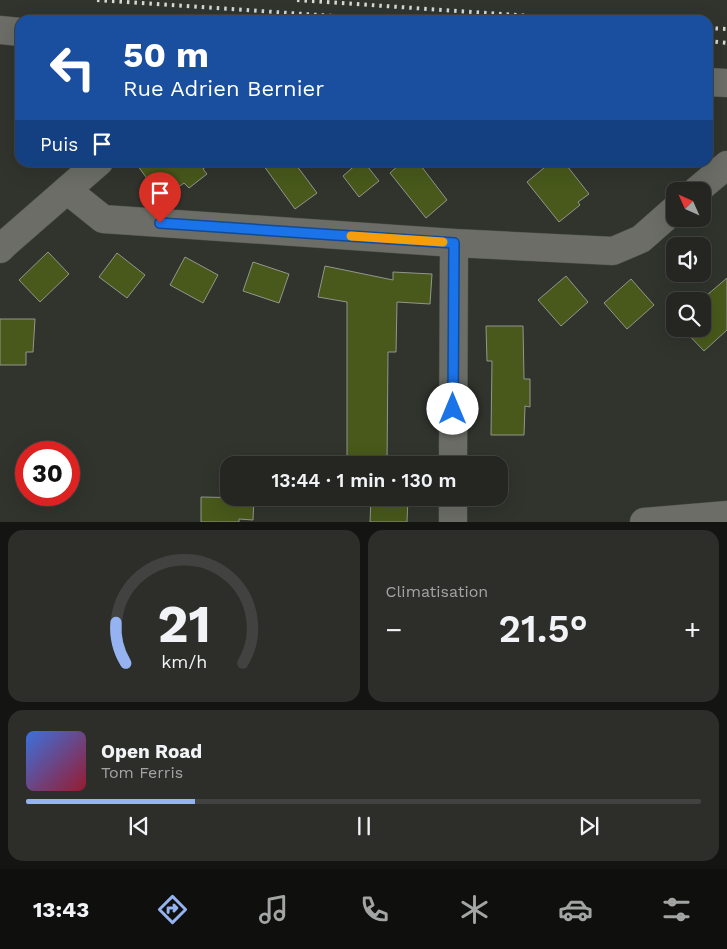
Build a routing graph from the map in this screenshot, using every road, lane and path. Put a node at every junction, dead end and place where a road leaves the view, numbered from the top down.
1 (0, 30) edge
2 (15, 32) edge
3 (713, 83) edge
4 (727, 84) edge
5 (727, 165) edge
6 (93, 167) edge
7 (707, 182) edge
8 (67, 190) junction
9 (666, 217) edge
10 (454, 243) junction
11 (0, 250) edge
12 (453, 456) edge
13 (453, 506) edge
14 (727, 515) edge
15 (453, 522) edge
16 (644, 522) edge

1 - 2 street
3 - 4 street
5 - 7 street
6 - 8 street
8 - 10 street
8 - 11 street
9 - 10 street
10 - 12 street
13 - 15 street
14 - 16 street

